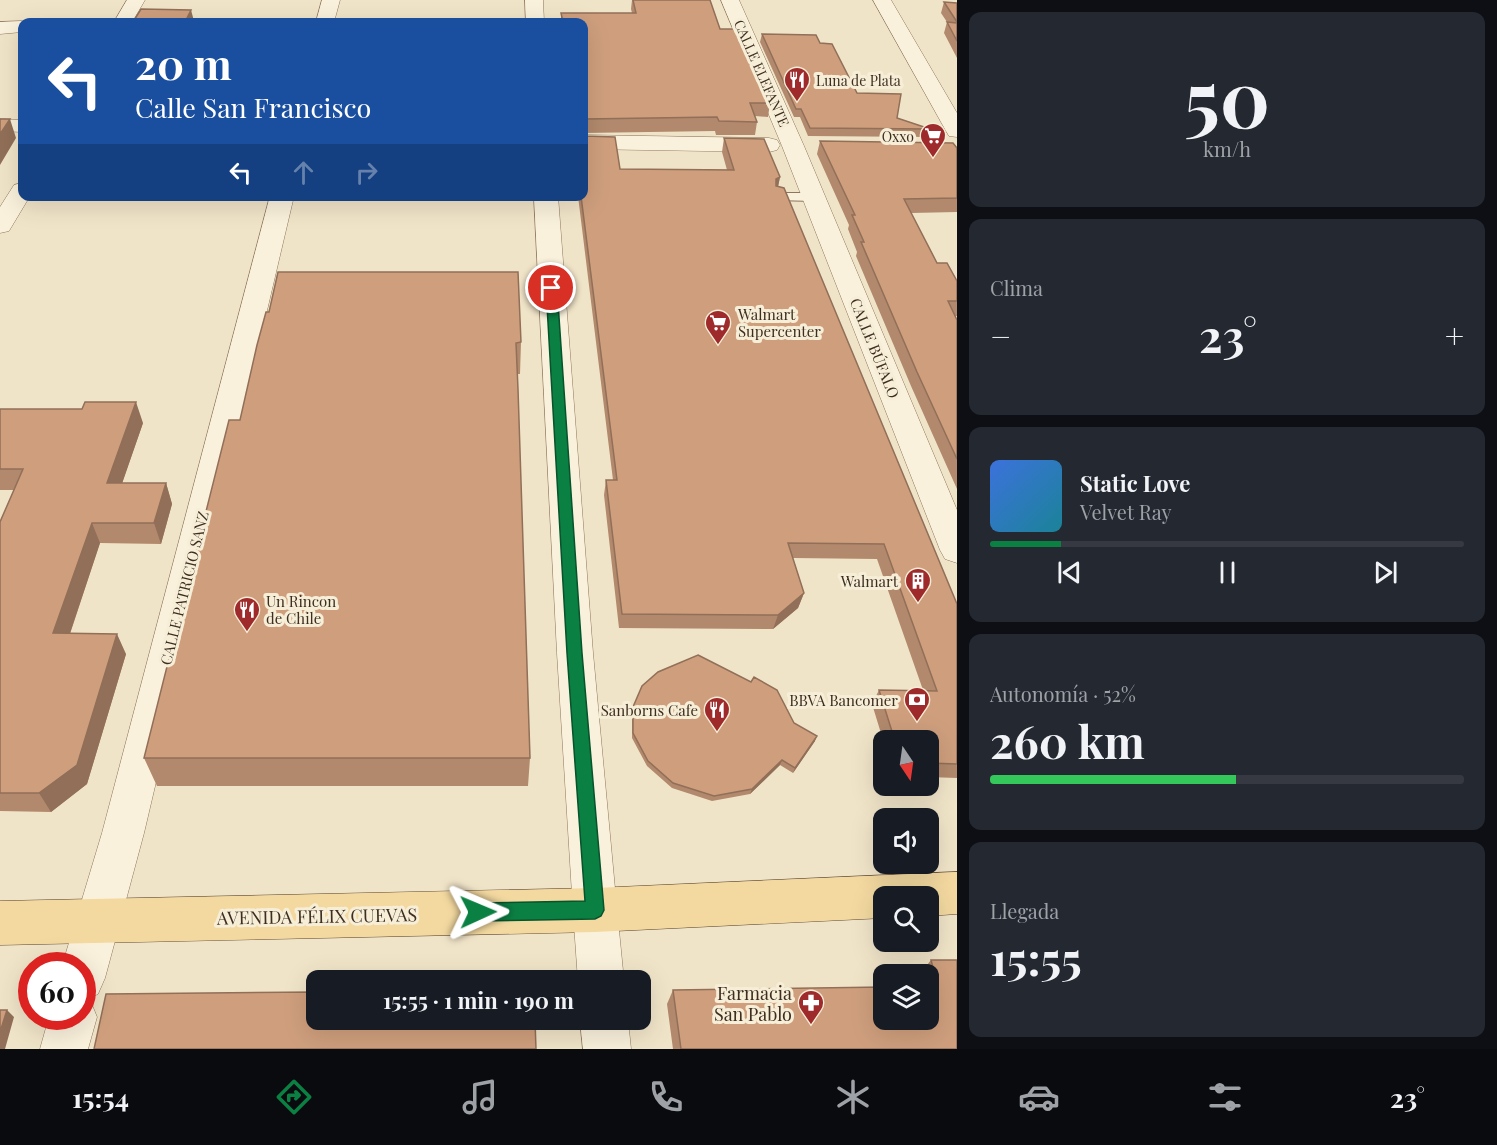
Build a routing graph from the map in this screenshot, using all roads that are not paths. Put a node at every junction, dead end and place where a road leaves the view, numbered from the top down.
1 (136, 0) edge
2 (331, 0) edge
3 (534, 0) edge
4 (882, 0) edge
5 (731, 2) edge
6 (708, 3) edge
7 (125, 18) edge
8 (327, 18) edge
9 (535, 18) edge
10 (18, 27) edge
11 (0, 28) edge
12 (0, 125) edge
13 (18, 126) edge
14 (953, 141) edge
15 (588, 142) edge
16 (805, 146) junction
17 (18, 197) edge
18 (780, 197) edge
19 (814, 197) junction
20 (281, 201) edge
21 (546, 201) edge
22 (0, 226) edge
23 (957, 550) edge
24 (957, 893) edge
25 (595, 910) junction
26 (97, 921) junction
27 (0, 923) edge
28 (89, 952) edge
29 (600, 970) edge
30 (69, 1030) edge
31 (605, 1030) edge
32 (64, 1049) edge
33 (606, 1049) edge

1 - 7 street
2 - 8 street
3 - 9 street
4 - 14 street
5 - 6 street
5 - 16 street, CALLE ELEFANTE
10 - 11 street
12 - 13 street
15 - 16 street
16 - 19 street, CALLE BÚFALO
17 - 22 street
18 - 19 lane
19 - 23 street, CALLE BÚFALO
20 - 26 street, CALLE PATRICIO SANZ
21 - 25 street
24 - 25 main road, AVENIDA FÉLIX CUEVAS
25 - 26 main road, AVENIDA FÉLIX CUEVAS
25 - 29 street
26 - 27 main road, AVENIDA FÉLIX CUEVAS
26 - 28 street, CALLE PATRICIO SANZ
30 - 32 street
31 - 33 street

